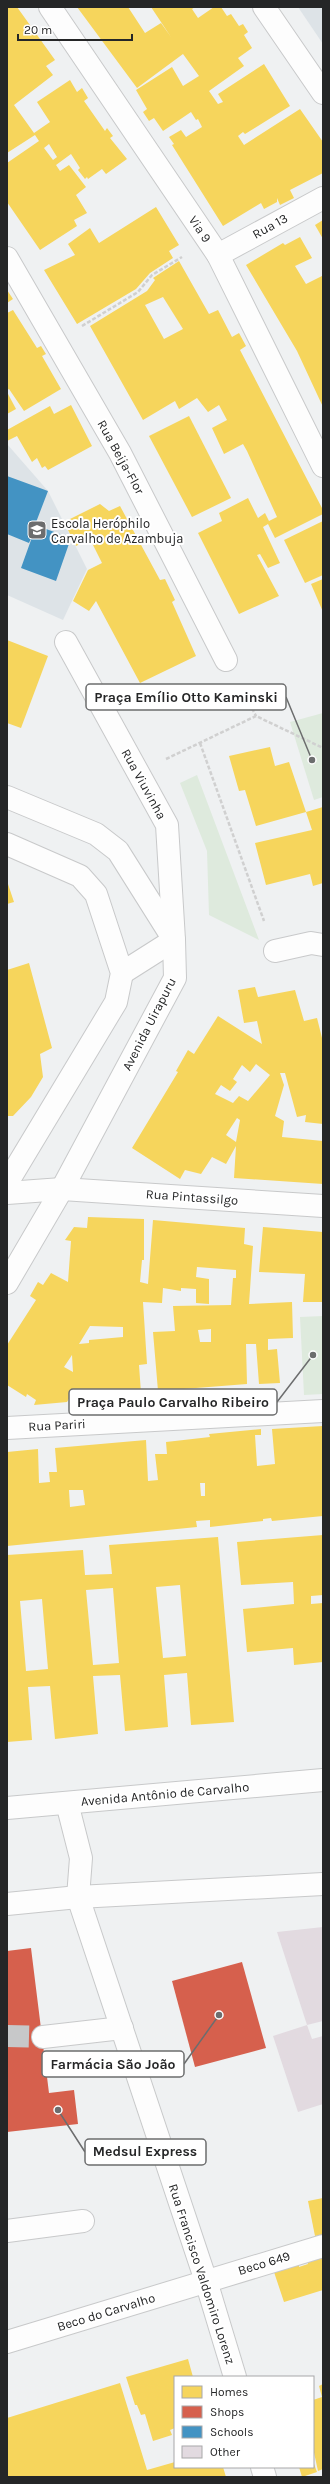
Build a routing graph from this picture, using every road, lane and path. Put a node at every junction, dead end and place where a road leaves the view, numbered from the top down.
1 (50, 7) edge
2 (264, 7) edge
3 (323, 93) edge
4 (323, 198) edge
5 (213, 248) junction
6 (7, 258) edge
7 (55, 342) junction
8 (323, 466) edge
9 (66, 642) dead end
10 (226, 660) dead end
11 (200, 743) junction
12 (323, 748) edge
13 (138, 773) junction
14 (7, 797) edge
15 (7, 844) edge
16 (174, 940) junction
17 (323, 945) edge
18 (275, 951) joint
19 (122, 973) junction
20 (7, 1183) edge
21 (62, 1189) junction
22 (7, 1193) edge
23 (323, 1206) edge
24 (7, 1283) edge
25 (323, 1411) edge
26 (7, 1428) edge
27 (323, 1780) edge
28 (67, 1803) junction
29 (7, 1808) edge
30 (323, 1884) edge
31 (78, 1897) junction
32 (7, 1904) edge
33 (122, 2028) junction
34 (43, 2038) tunnel mouth
35 (83, 2220) dead end
36 (7, 2231) edge
37 (323, 2246) edge
38 (206, 2281) junction
39 (7, 2342) edge
40 (235, 2376) edge

1 - 5 street, Via 9
2 - 3 street
4 - 5 street, Rua 13
5 - 7 path
5 - 8 street, Via 9
6 - 7 street, Rua Beija-Flor
7 - 10 street, Rua Beija-Flor
9 - 13 street, Rua Viuvinha
11 - 12 path
11 - 13 path
11 - 18 path
13 - 16 street, Rua Viuvinha
14 - 16 street
15 - 19 street
16 - 19 street
16 - 21 street, Avenida Uirapuru
17 - 18 street
19 - 20 street
21 - 22 street, Rua Pintassilgo
21 - 23 street, Rua Pintassilgo
21 - 24 street, Avenida Uirapuru
25 - 26 street, Rua Pariri
27 - 28 street, Avenida Antônio de Carvalho
28 - 29 street, Avenida Antônio de Carvalho
28 - 31 street
30 - 31 street
31 - 32 street
31 - 33 street, Rua Francisco Valdomiro Lorenz
33 - 34 street
33 - 38 street, Rua Francisco Valdomiro Lorenz
35 - 36 street
37 - 38 street, Beco 649
38 - 39 street, Beco do Carvalho
38 - 40 street, Rua Francisco Valdomiro Lorenz

